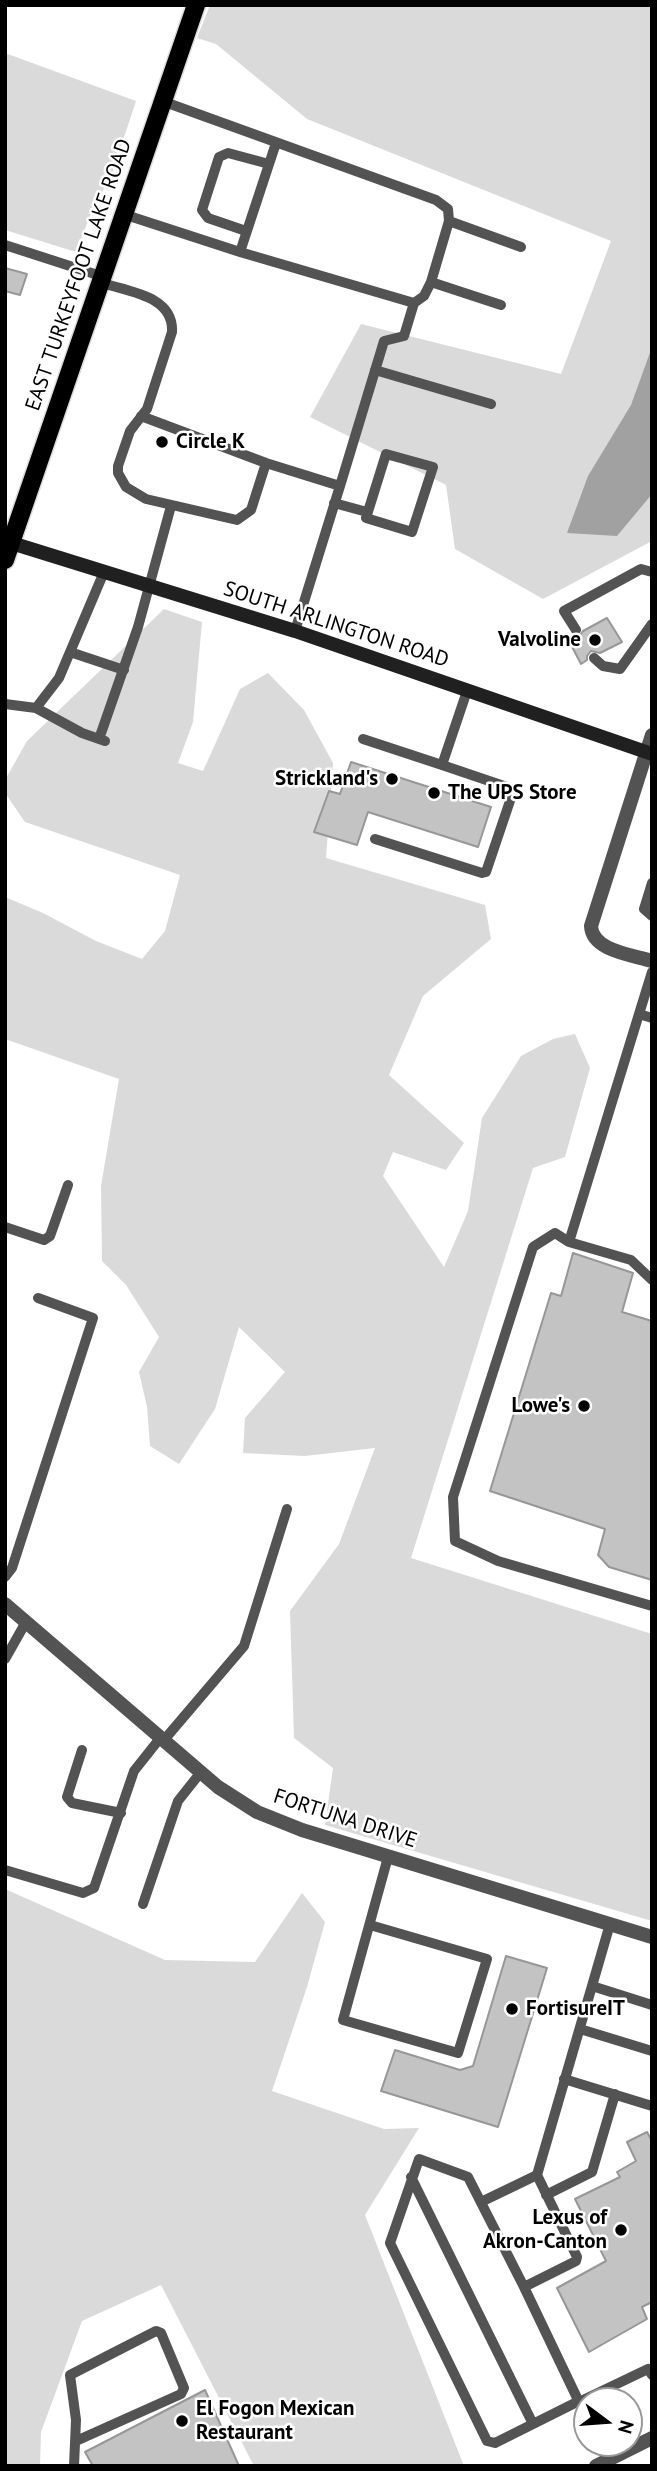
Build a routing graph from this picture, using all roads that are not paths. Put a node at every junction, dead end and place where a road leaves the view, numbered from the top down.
1 (196, 5) edge
2 (162, 101) junction
3 (275, 143) junction
4 (268, 164) junction
5 (123, 214) junction
6 (449, 221) junction
7 (246, 232) junction
8 (5, 245) edge
9 (521, 247) dead end
10 (240, 251) junction
11 (103, 280) junction
12 (431, 282) junction
13 (414, 303) junction
14 (501, 305) dead end
15 (375, 370) junction
16 (491, 404) dead end
17 (141, 416) junction
18 (266, 463) junction
19 (340, 486) junction
20 (334, 503) junction
21 (171, 506) junction
22 (367, 512) junction
23 (8, 542) edge
24 (5, 560) edge
25 (647, 570) edge
26 (104, 572) junction
27 (148, 587) junction
28 (652, 624) edge
29 (576, 630) dead end
30 (295, 631) junction
31 (70, 652) junction
32 (594, 658) dead end
33 (124, 670) junction
34 (467, 691) junction
35 (5, 704) edge
36 (36, 708) junction
37 (652, 736) edge
38 (363, 738) dead end
39 (649, 753) edge
40 (442, 765) junction
41 (375, 839) dead end
42 (652, 883) edge
43 (652, 916) edge
44 (652, 961) edge
45 (652, 972) edge
46 (639, 1014) junction
47 (652, 1018) edge
48 (68, 1185) dead end
49 (5, 1227) edge
50 (569, 1242) junction
51 (652, 1280) edge
52 (38, 1298) dead end
53 (287, 1509) dead end
54 (5, 1577) edge
55 (5, 1604) edge
56 (652, 1606) edge
57 (26, 1622) junction
58 (5, 1659) edge
59 (163, 1739) junction
60 (82, 1750) dead end
61 (201, 1772) junction
62 (121, 1813) junction
63 (388, 1857) junction
64 (5, 1870) edge
65 (144, 1904) dead end
66 (610, 1924) junction
67 (370, 1925) junction
68 (652, 1937) edge
69 (593, 1986) junction
70 (652, 2005) edge
71 (580, 2029) junction
72 (652, 2051) edge
73 (564, 2079) junction
74 (615, 2094) junction
75 (652, 2106) edge
76 (537, 2175) junction
77 (411, 2177) junction
78 (546, 2195) junction
79 (481, 2202) junction
80 (524, 2287) junction
81 (651, 2370) edge
82 (612, 2387) edge
83 (573, 2389) edge
84 (573, 2404) edge
85 (533, 2424) junction
86 (652, 2438) edge
87 (76, 2441) junction
88 (604, 2464) edge
89 (74, 2466) edge

1 - 2 main road, EAST TURKEYFOOT LAKE ROAD
2 - 3 lane
2 - 5 main road, EAST TURKEYFOOT LAKE ROAD
3 - 4 lane
3 - 6 lane
4 - 7 lane
4 - 7 lane
5 - 10 lane
5 - 11 main road, EAST TURKEYFOOT LAKE ROAD
6 - 9 lane
6 - 12 lane
7 - 10 lane
8 - 11 lane
10 - 13 lane
11 - 17 lane
11 - 23 main road, EAST TURKEYFOOT LAKE ROAD
12 - 13 lane
12 - 14 lane
13 - 15 lane
15 - 16 lane
15 - 19 lane
17 - 18 lane
17 - 21 lane
18 - 19 lane
18 - 21 lane
19 - 20 lane
20 - 22 lane
20 - 30 lane
21 - 27 lane
22 - 22 lane
23 - 24 main road, EAST TURKEYFOOT LAKE ROAD
23 - 26 main road, SOUTH ARLINGTON ROAD
25 - 29 lane
26 - 27 main road, SOUTH ARLINGTON ROAD
26 - 31 lane
27 - 30 main road, SOUTH ARLINGTON ROAD
27 - 33 lane
28 - 32 lane
30 - 34 main road, SOUTH ARLINGTON ROAD
31 - 33 lane
31 - 36 lane
33 - 36 lane
34 - 39 main road, SOUTH ARLINGTON ROAD
34 - 40 lane
35 - 36 lane
37 - 39 street
38 - 40 lane
39 - 44 street
40 - 41 lane
42 - 43 lane
45 - 46 lane
46 - 47 lane
46 - 50 lane
48 - 49 lane
50 - 51 lane
50 - 56 lane
52 - 54 lane
53 - 59 lane
55 - 57 street, FORTUNA DRIVE
57 - 58 lane
57 - 59 street, FORTUNA DRIVE
59 - 61 street, FORTUNA DRIVE
59 - 62 lane
60 - 62 lane
61 - 63 street, FORTUNA DRIVE
61 - 65 lane
62 - 64 lane
63 - 66 street, FORTUNA DRIVE
63 - 67 lane
66 - 68 street, FORTUNA DRIVE
66 - 69 lane
67 - 67 lane
69 - 70 lane
69 - 71 lane
71 - 72 lane
71 - 73 lane
73 - 74 lane
73 - 76 lane
74 - 75 lane
74 - 78 lane
76 - 78 lane
76 - 79 lane
77 - 79 lane
77 - 85 lane
77 - 85 lane
78 - 80 lane
79 - 80 lane
80 - 83 lane
81 - 82 lane
84 - 85 lane
86 - 88 street
87 - 87 lane
87 - 89 lane

